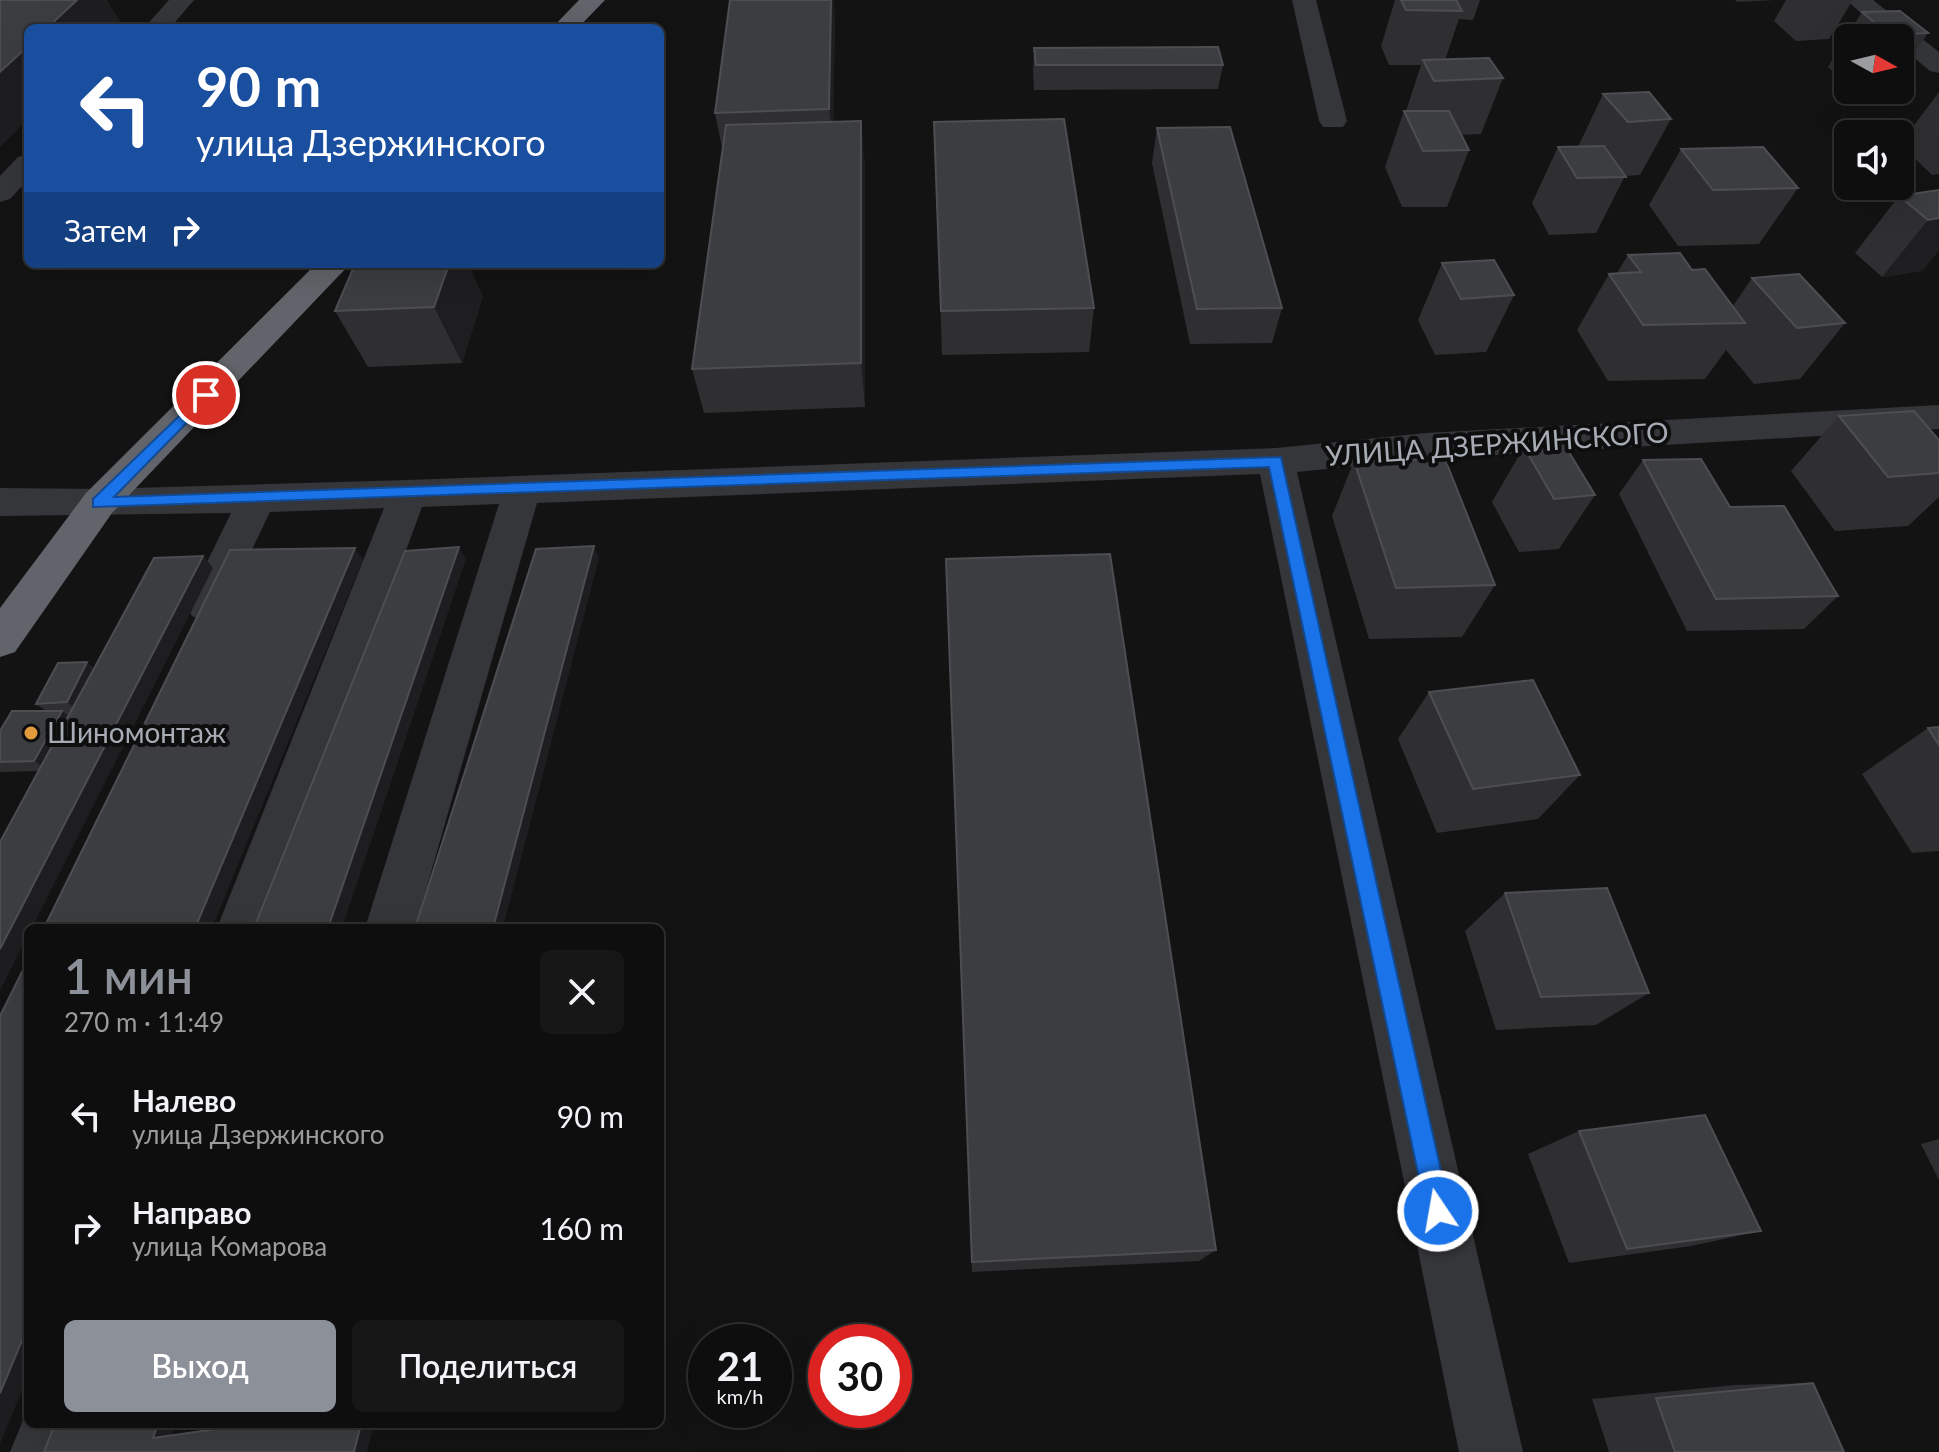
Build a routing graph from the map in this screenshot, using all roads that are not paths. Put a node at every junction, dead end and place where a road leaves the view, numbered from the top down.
1 (182, 0) edge
2 (567, 0) edge
3 (593, 0) edge
4 (1304, 0) edge
5 (1858, 0) edge
6 (160, 24) edge
7 (564, 24) edge
8 (567, 24) edge
9 (1939, 65) edge
10 (1333, 121) dead end
11 (24, 167) edge
12 (0, 193) edge
13 (330, 268) edge
14 (1882, 417) junction
15 (1939, 417) edge
16 (1911, 452) edge
17 (1276, 461) junction
18 (522, 489) junction
19 (408, 494) junction
20 (257, 499) junction
21 (0, 502) edge
22 (99, 503) junction
23 (0, 640) edge
24 (187, 642) edge
25 (244, 924) edge
26 (391, 924) edge
27 (51, 1428) edge
28 (42, 1452) edge
29 (1491, 1452) edge

1 - 6 street
2 - 7 highway
3 - 8 highway
4 - 10 street
5 - 9 street
11 - 12 street
13 - 22 highway
14 - 15 street, УЛИЦА ДЗЕРЖИНСКОГО
14 - 16 street
14 - 17 street, УЛИЦА ДЗЕРЖИНСКОГО
17 - 18 street, УЛИЦА ДЗЕРЖИНСКОГО
17 - 29 street
18 - 19 street, УЛИЦА ДЗЕРЖИНСКОГО
18 - 26 street
19 - 20 street, УЛИЦА ДЗЕРЖИНСКОГО
19 - 25 street
20 - 22 street, УЛИЦА ДЗЕРЖИНСКОГО
20 - 24 street
21 - 22 street, УЛИЦА ДЗЕРЖИНСКОГО
22 - 23 highway
27 - 28 street

